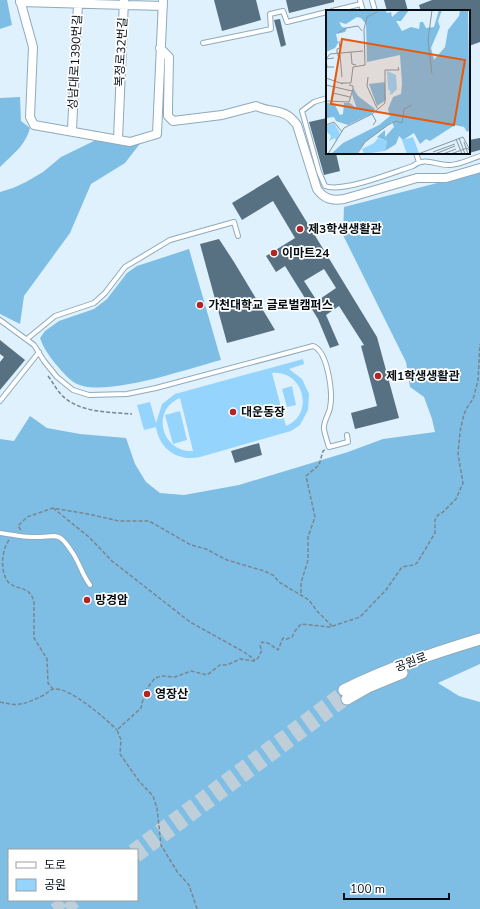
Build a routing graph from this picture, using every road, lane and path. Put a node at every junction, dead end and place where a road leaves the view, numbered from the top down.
1 (372, 0) edge
2 (20, 1) edge
3 (124, 2) edge
4 (361, 2) edge
5 (78, 3) junction
6 (163, 3) edge
7 (335, 10) edge
8 (376, 10) edge
9 (326, 12) edge
10 (203, 43) dead end
11 (160, 48) junction
12 (326, 98) edge
13 (72, 130) junction
14 (157, 134) joint
15 (118, 139) junction
16 (416, 154) edge
17 (480, 156) edge
18 (418, 162) junction
19 (480, 168) edge
20 (238, 236) dead end
21 (0, 320) edge
22 (26, 339) junction
23 (480, 344) edge
24 (39, 352) junction
25 (48, 376) dead end
26 (0, 401) edge
27 (132, 414) dead end
28 (347, 435) dead end
29 (329, 447) junction
30 (53, 508) junction
31 (0, 533) edge
32 (10, 534) junction
33 (25, 537) junction
34 (90, 585) dead end
35 (301, 594) junction
36 (333, 627) junction
37 (480, 639) edge
38 (480, 647) edge
39 (255, 660) junction
40 (53, 689) junction
41 (0, 702) edge
42 (117, 730) junction
43 (197, 909) edge

1 - 8 lane
2 - 5 street, 성남대로1390번길
2 - 13 street, 성남대로1390번길
3 - 5 street
3 - 6 street, 복정로32번길
3 - 15 street, 복정로32번길
4 - 7 lane
5 - 13 street, 성남대로1390번길
6 - 11 street, 복정로32번길
9 - 10 lane
11 - 14 street, 복정로32번길
11 - 19 street
12 - 18 lane
13 - 15 street, 성남대로1390번길
14 - 15 street, 성남대로1390번길
16 - 18 lane
17 - 18 lane
20 - 22 lane
21 - 22 lane
22 - 24 lane
23 - 36 path
24 - 26 lane
24 - 29 lane
25 - 27 path
28 - 29 lane
29 - 35 path
30 - 33 path
30 - 35 path
30 - 39 path
31 - 32 lane
32 - 33 lane
32 - 40 path
33 - 34 lane
35 - 36 path
36 - 39 path
37 - 38 main road, 공원로
39 - 42 path
40 - 41 path
40 - 42 path
42 - 43 path

